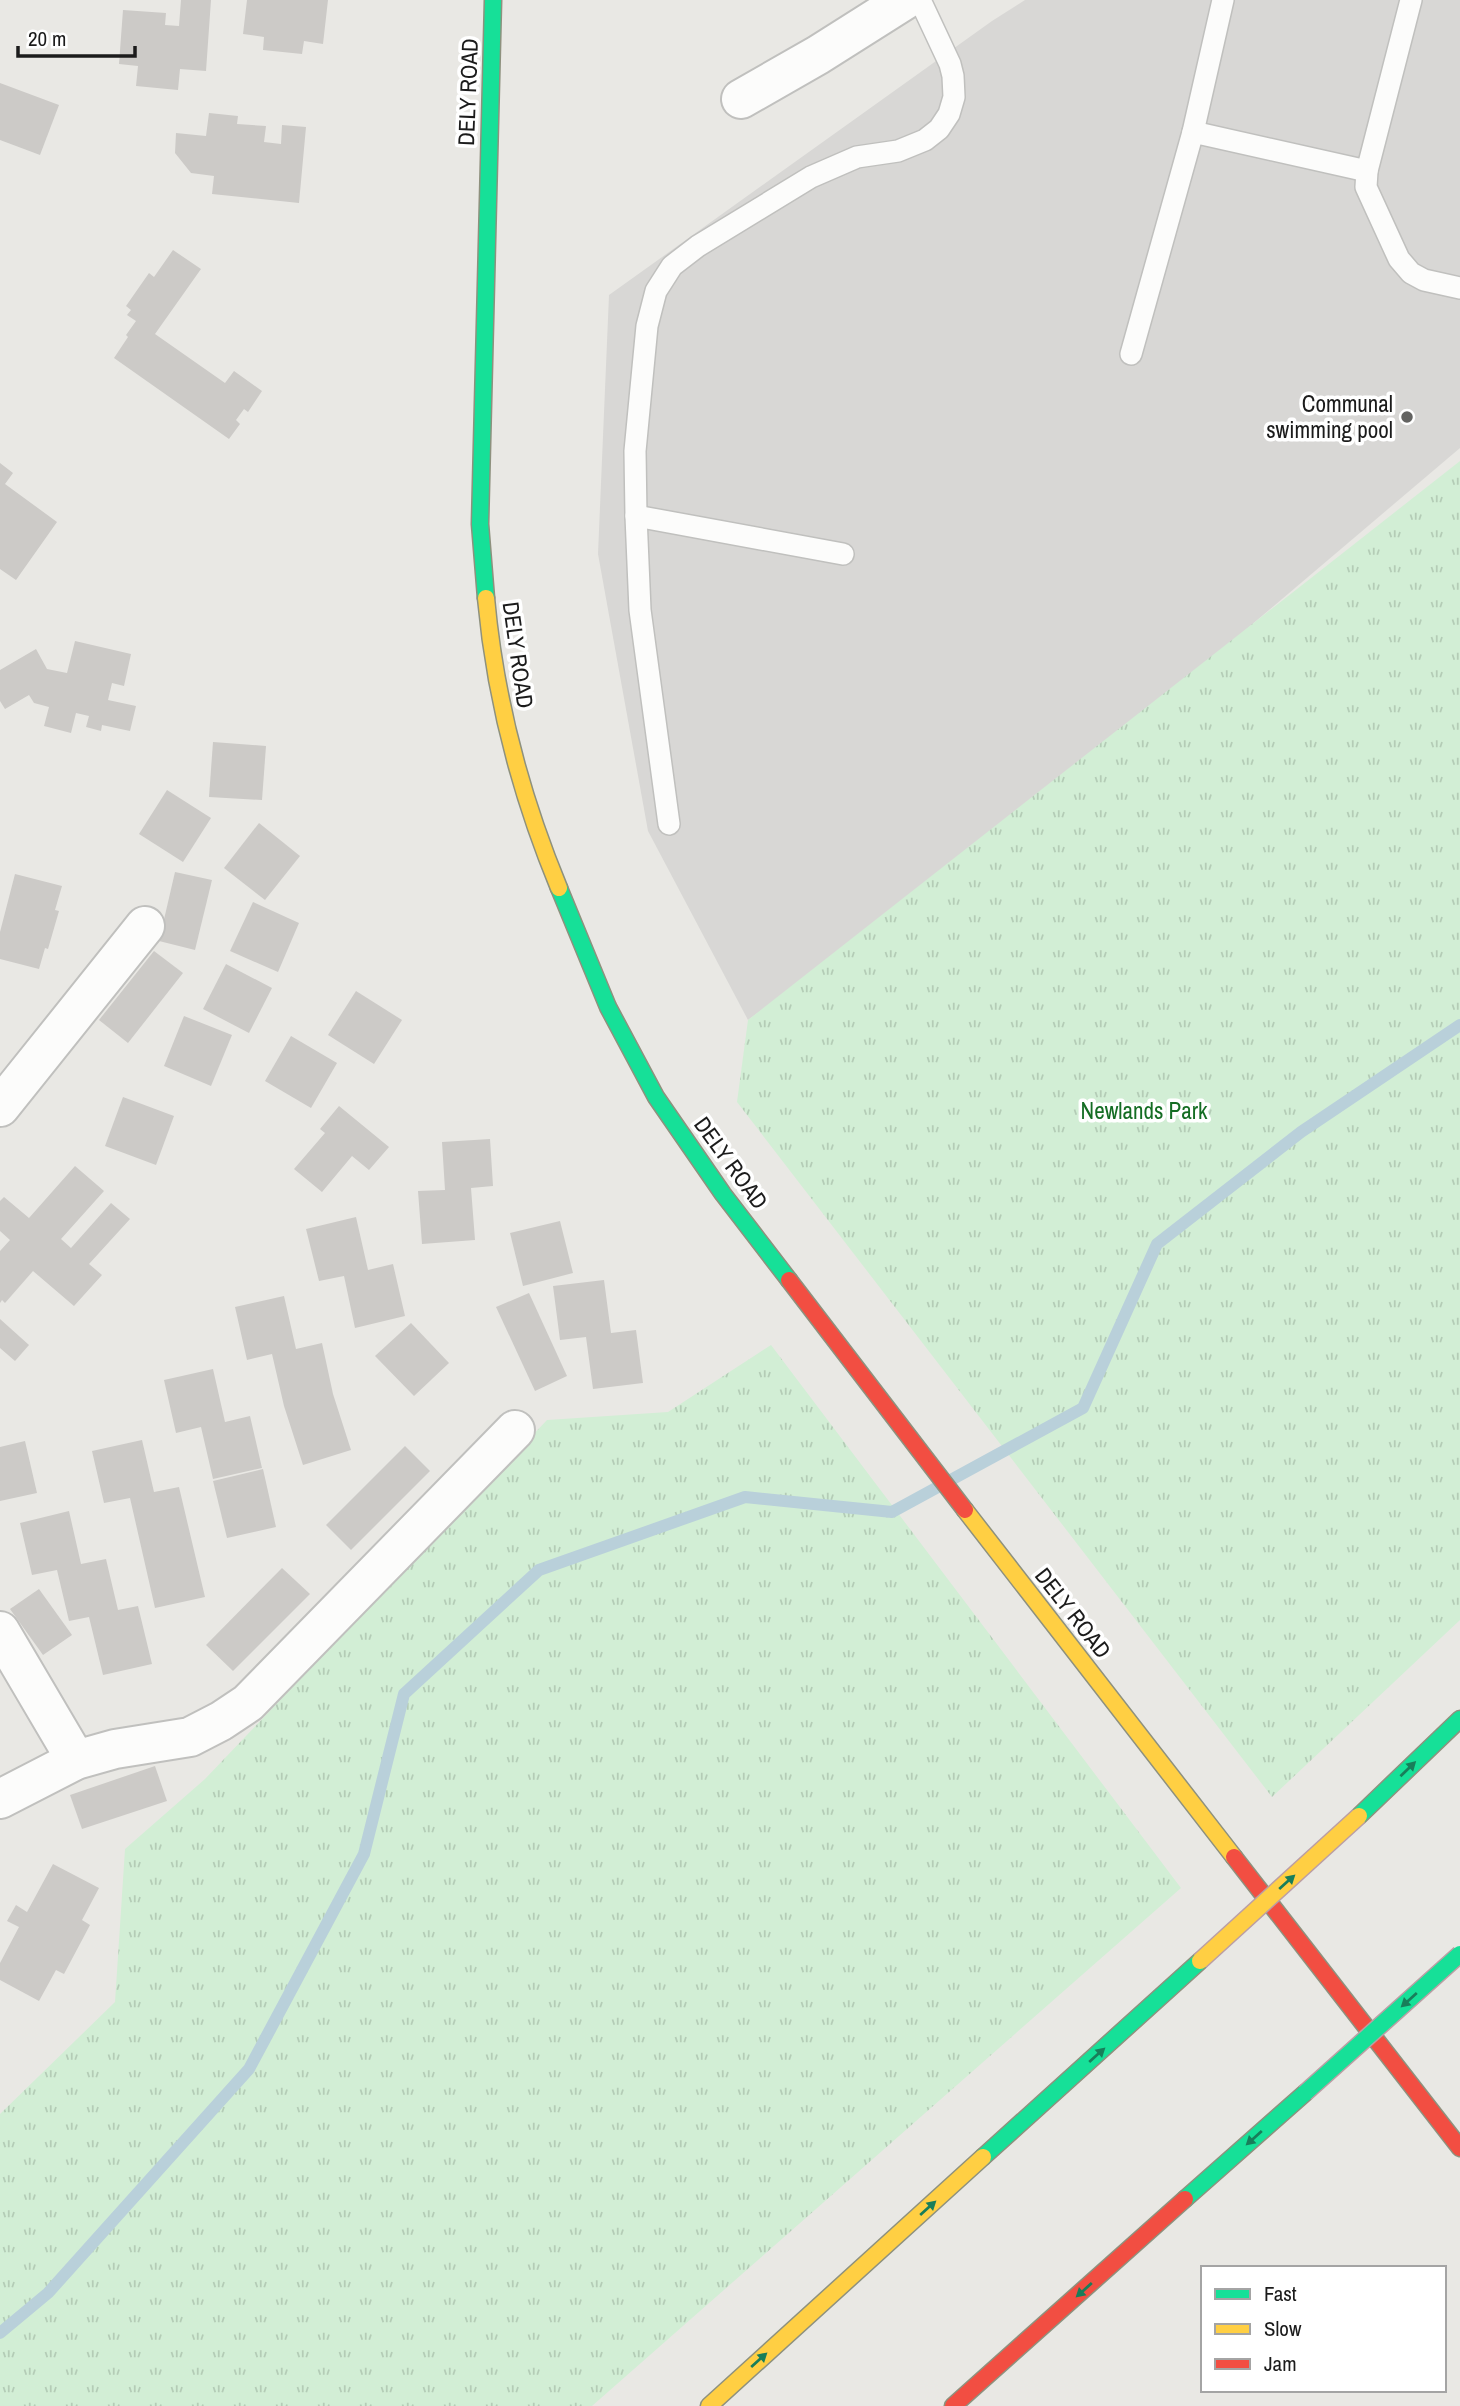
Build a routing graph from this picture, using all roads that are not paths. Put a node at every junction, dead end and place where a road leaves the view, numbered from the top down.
1 (493, 0) edge
2 (905, 0) edge
3 (920, 0) edge
4 (1223, 0) edge
5 (1411, 0) edge
6 (741, 99) dead end
7 (1193, 132) junction
8 (1367, 171) junction
9 (1460, 288) edge
10 (1131, 354) dead end
11 (636, 516) junction
12 (843, 554) dead end
13 (669, 824) dead end
14 (145, 926) dead end
15 (0, 1107) edge
16 (515, 1430) dead end
17 (0, 1631) edge
18 (1460, 1719) edge
19 (76, 1760) junction
20 (0, 1799) edge
21 (1460, 1954) edge
22 (1460, 2148) edge
23 (709, 2406) edge
24 (953, 2406) edge

1 - 22 main road, DELY ROAD
2 - 6 street
3 - 11 lane
4 - 7 lane
5 - 8 lane
7 - 8 lane
7 - 10 lane
8 - 9 lane
11 - 12 lane
11 - 13 lane
14 - 15 street
16 - 19 street
17 - 19 street
23 -> 18 main road, bridge
19 - 20 street
21 -> 24 main road, bridge

